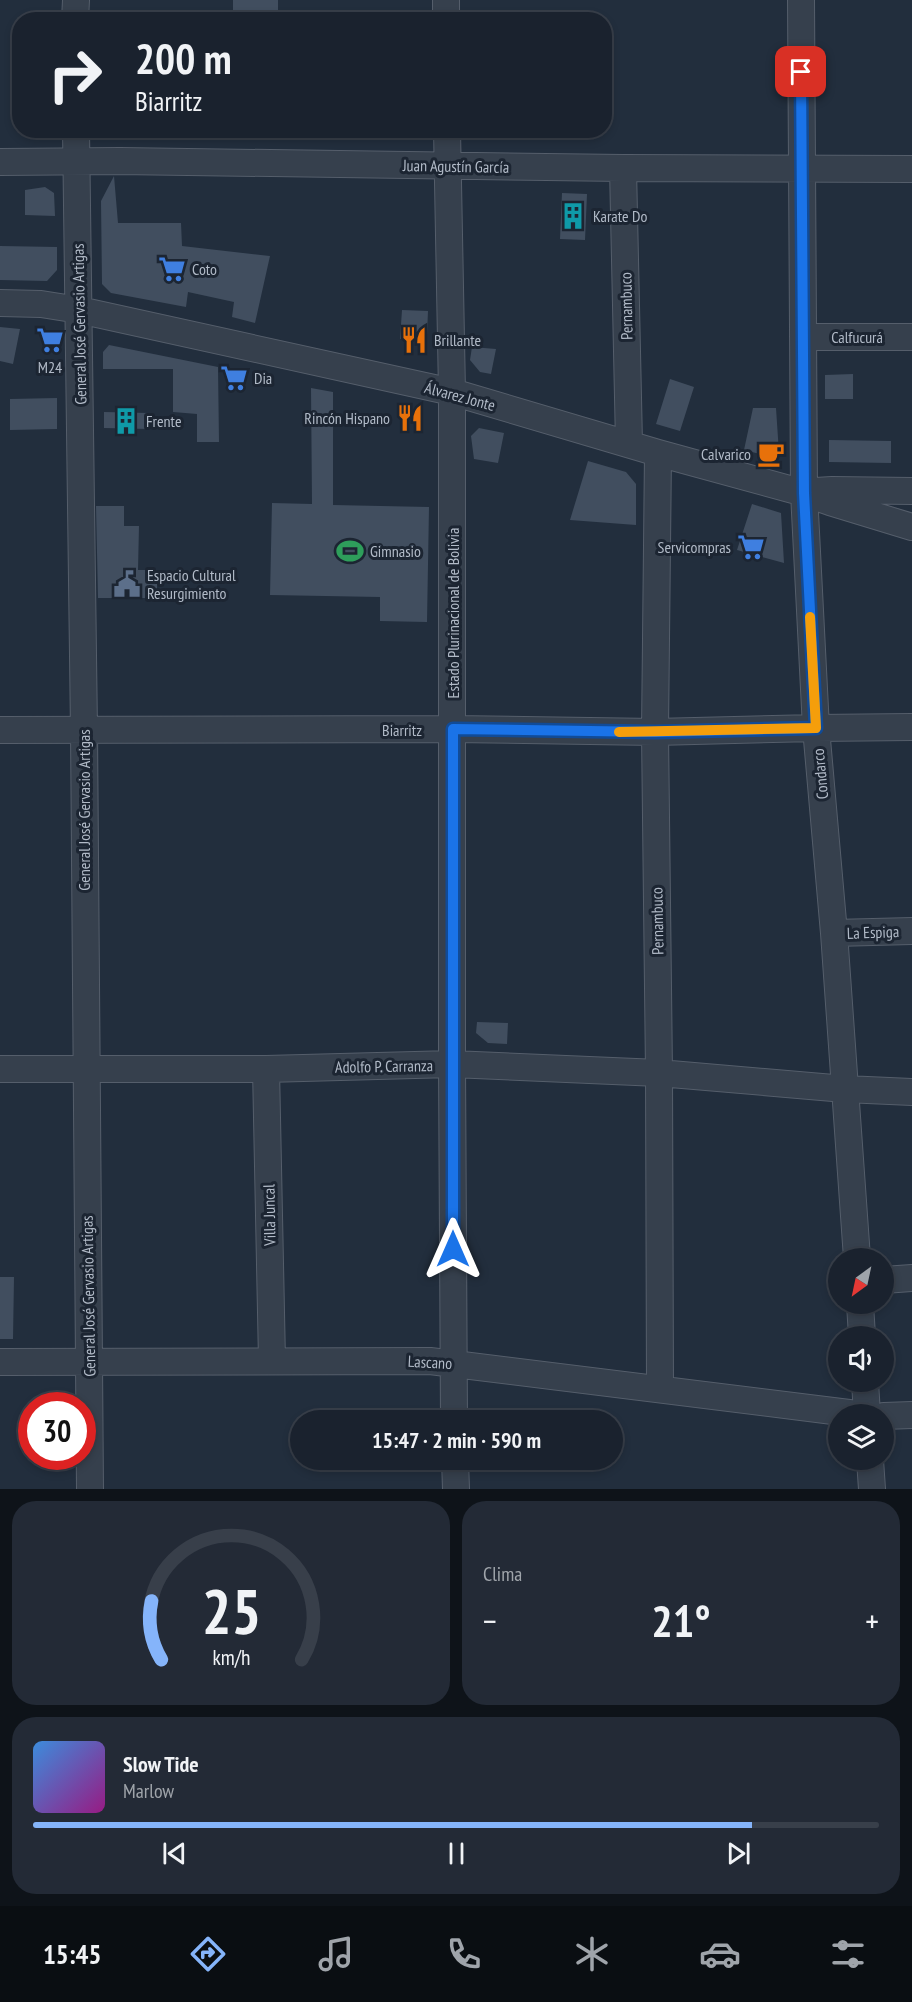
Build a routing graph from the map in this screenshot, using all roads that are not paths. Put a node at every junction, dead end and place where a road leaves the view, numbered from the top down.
1 (801, 0) edge
2 (76, 138) edge
3 (447, 138) edge
4 (0, 162) edge
5 (76, 162) junction
6 (448, 166) junction
7 (623, 168) junction
8 (802, 168) junction
9 (912, 169) edge
10 (0, 303) edge
11 (79, 310) junction
12 (802, 337) junction
13 (912, 338) edge
14 (452, 392) junction
15 (629, 443) junction
16 (658, 453) junction
17 (912, 491) edge
18 (804, 493) junction
19 (912, 527) edge
20 (912, 727) edge
21 (816, 728) junction
22 (453, 729) junction
23 (0, 730) edge
24 (84, 730) junction
25 (655, 732) junction
26 (912, 931) edge
27 (834, 933) junction
28 (452, 1064) junction
29 (266, 1068) junction
30 (0, 1069) edge
31 (86, 1070) junction
32 (659, 1073) junction
33 (845, 1089) junction
34 (912, 1092) edge
35 (856, 1248) edge
36 (912, 1278) edge
37 (894, 1279) edge
38 (88, 1361) junction
39 (272, 1361) junction
40 (0, 1362) edge
41 (454, 1363) junction
42 (660, 1389) junction
43 (454, 1410) edge
44 (828, 1410) edge
45 (912, 1415) edge
46 (894, 1416) edge
47 (455, 1470) edge
48 (871, 1470) edge
49 (90, 1489) edge
50 (456, 1489) edge
51 (872, 1489) edge

1 - 8 street, Condarco
2 - 5 street, General José Gervasio Artigas
3 - 6 street, Estado Plurinacional de Bolivia
4 - 5 street, Juan Agustín García
5 - 6 street, Juan Agustín García
5 - 11 street, General José Gervasio Artigas
6 - 7 street, Juan Agustín García
6 - 14 street, Estado Plurinacional de Bolivia
7 - 8 street, Juan Agustín García
7 - 15 street, Pernambuco
8 - 9 street, Juan Agustín García
8 - 12 street, Condarco
10 - 11 street, Álvarez Jonte
11 - 14 street, Álvarez Jonte
11 - 24 street, General José Gervasio Artigas
12 - 13 street, Calfucurá
12 - 18 street, Condarco
14 - 15 street, Álvarez Jonte
14 - 22 street, Estado Plurinacional de Bolivia
15 - 16 street, Álvarez Jonte
16 - 18 street, Álvarez Jonte
16 - 25 street, Pernambuco
17 - 18 street
18 - 19 street, Álvarez Jonte
18 - 21 street, Condarco
20 - 21 street, Biarritz
21 - 25 street, Biarritz
21 - 27 street, Condarco
22 - 24 street, Biarritz
22 - 25 street, Biarritz
22 - 28 street, Estado Plurinacional de Bolivia
23 - 24 street, Biarritz
24 - 31 street, General José Gervasio Artigas
25 - 32 street, Pernambuco
26 - 27 street, La Espiga
27 - 33 street, Condarco
28 - 29 street, Adolfo P. Carranza
28 - 32 street, Adolfo P. Carranza
28 - 41 street, Estado Plurinacional de Bolivia
29 - 31 street, Adolfo P. Carranza
29 - 39 street, Villa Juncal
30 - 31 street, Adolfo P. Carranza
31 - 38 street, General José Gervasio Artigas
32 - 33 street, Adolfo P. Carranza
32 - 42 street, Pernambuco
33 - 34 street, Adolfo P. Carranza
33 - 35 street, Condarco
36 - 37 street
38 - 39 street, Lascano
38 - 40 street, Lascano
38 - 49 street, General José Gervasio Artigas
39 - 41 street, Lascano
41 - 42 street, Lascano
41 - 43 street, Estado Plurinacional de Bolivia
42 - 44 street, Lascano
45 - 46 street
47 - 50 street
48 - 51 street

